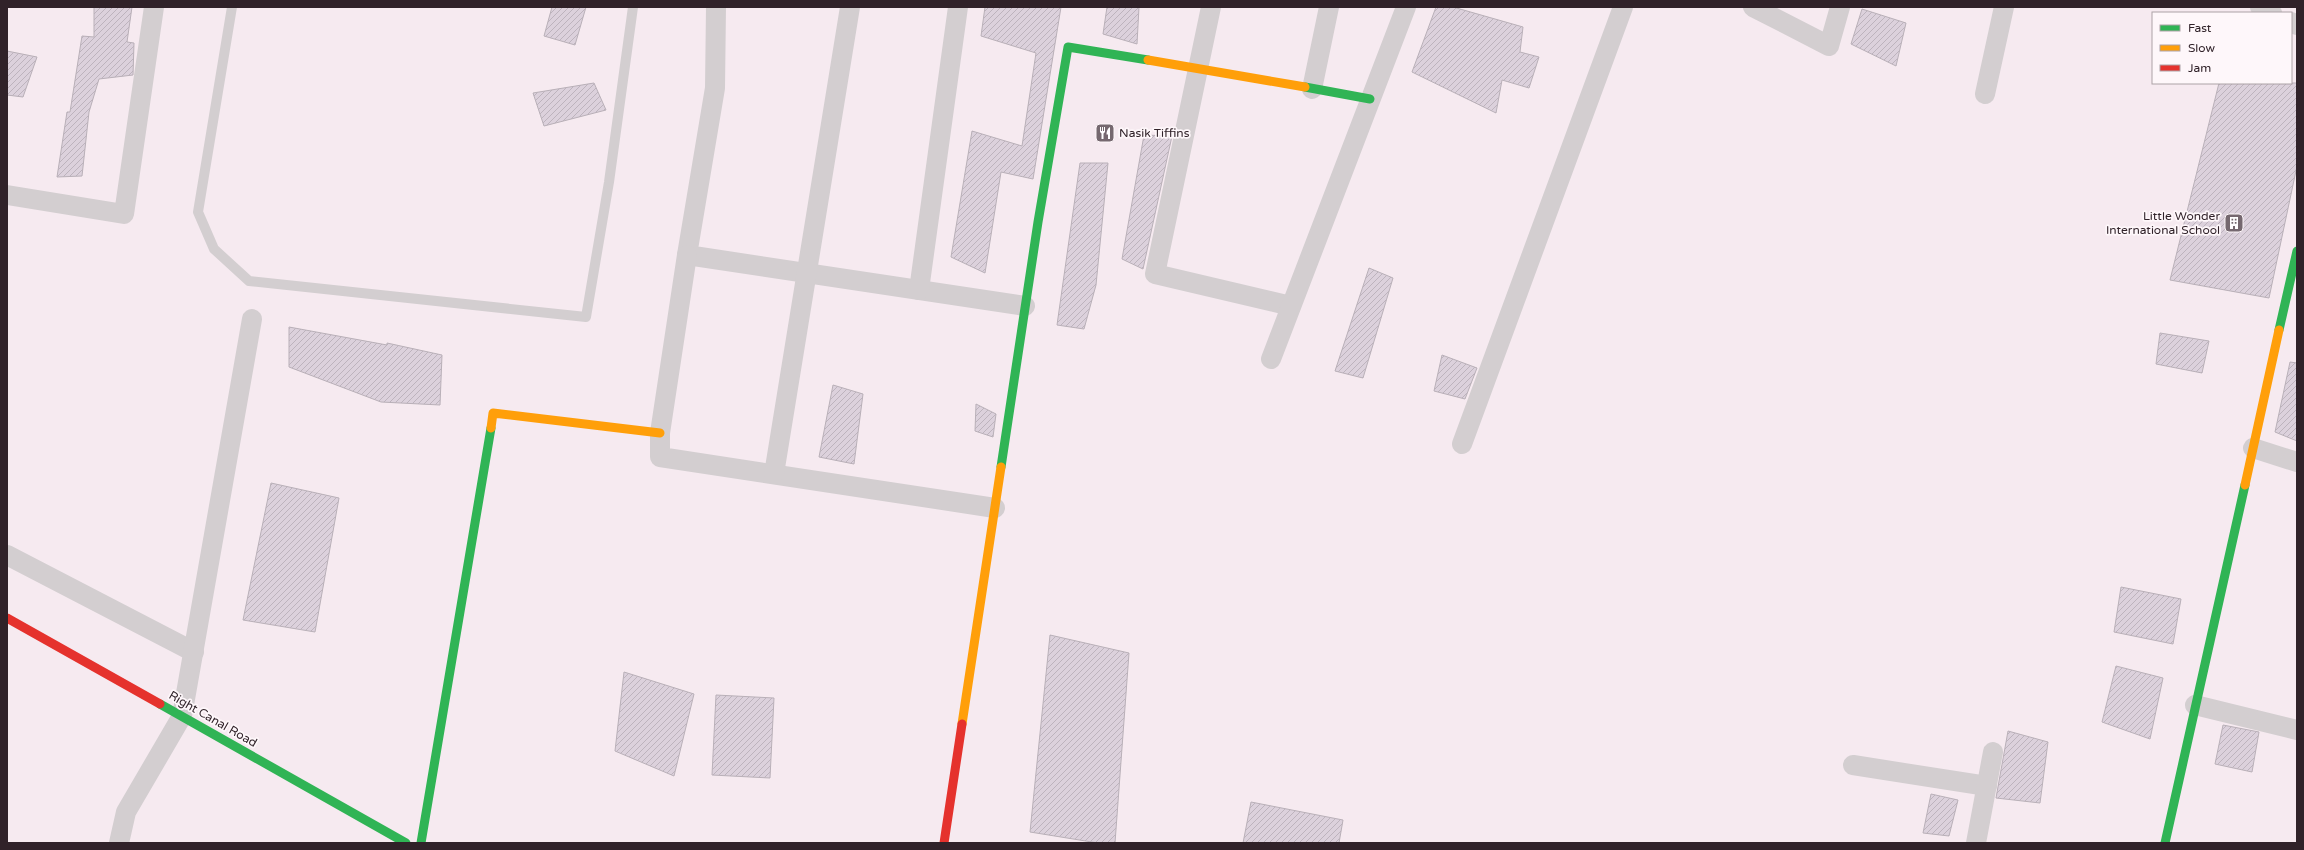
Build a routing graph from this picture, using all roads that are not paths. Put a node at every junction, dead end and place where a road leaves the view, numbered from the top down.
1 (154, 7) edge
2 (232, 7) edge
3 (633, 7) edge
4 (716, 7) edge
5 (850, 7) edge
6 (958, 7) edge
7 (1211, 7) edge
8 (1329, 7) edge
9 (1406, 7) edge
10 (1623, 7) edge
11 (1753, 7) edge
12 (1840, 7) edge
13 (2004, 7) edge
14 (2260, 7) edge
15 (2270, 12) edge
16 (1198, 68) junction
17 (1312, 89) junction
18 (1985, 94) dead end
19 (1370, 100) junction
20 (7, 195) edge
21 (2297, 251) edge
22 (687, 255) junction
23 (806, 273) junction
24 (919, 290) junction
25 (1025, 306) junction
26 (1291, 306) junction
27 (252, 319) dead end
28 (1271, 359) dead end
29 (660, 433) junction
30 (1462, 444) dead end
31 (2253, 448) junction
32 (2297, 462) edge
33 (774, 474) junction
34 (995, 508) junction
35 (7, 555) edge
36 (7, 618) edge
37 (194, 652) junction
38 (2195, 705) junction
39 (182, 716) junction
40 (2297, 730) edge
41 (1993, 752) dead end
42 (1853, 765) dead end
43 (1987, 786) junction
44 (119, 843) edge
45 (406, 843) edge
46 (421, 843) edge
47 (944, 843) edge
48 (1976, 843) edge
49 (2165, 843) edge

1 - 20 street
2 - 3 lane
4 - 22 street
5 - 23 street
6 - 24 street
7 - 16 street
8 - 17 street
9 - 19 street
10 - 30 street
11 - 12 street
13 - 18 street
14 - 15 street
16 - 17 street
16 - 25 street
16 - 26 street
17 - 19 street
19 - 26 street
21 - 31 street
22 - 23 street
22 - 29 street
23 - 24 street
23 - 33 street
24 - 25 street
25 - 34 street
26 - 28 street
27 - 37 street
29 - 33 street
29 - 46 street
31 - 32 street
31 - 38 street
33 - 34 street
34 - 47 street
35 - 37 street
36 - 39 street, Right Canal Road
37 - 39 street
38 - 40 street
38 - 49 street
39 - 44 street
39 - 45 street, Right Canal Road
41 - 43 street
42 - 43 street
43 - 48 street

